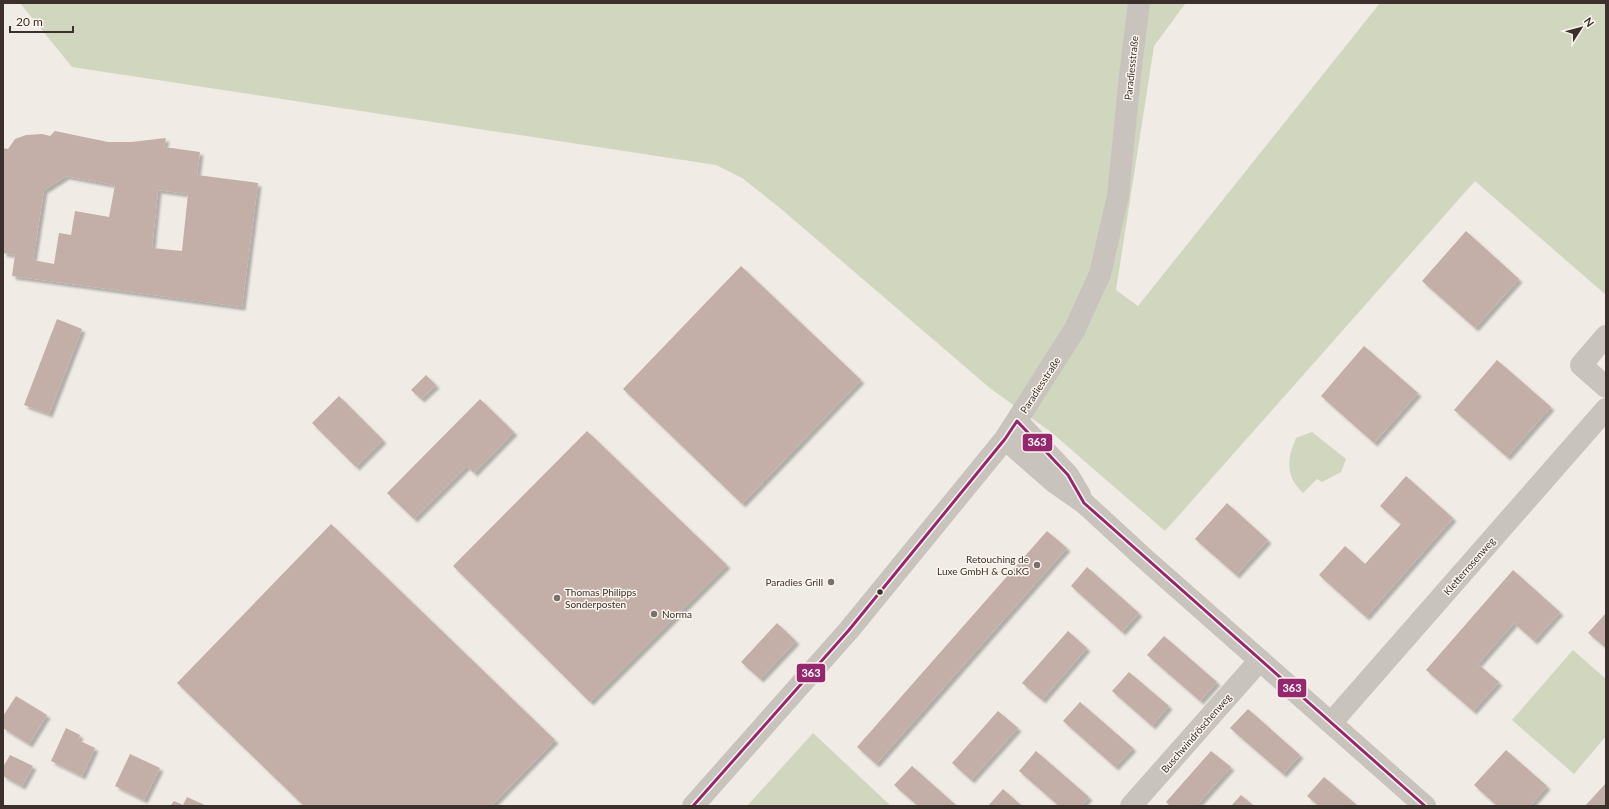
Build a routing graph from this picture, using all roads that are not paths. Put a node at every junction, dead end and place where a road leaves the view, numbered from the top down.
1 (1140, 3) edge
2 (1606, 336) edge
3 (1606, 387) edge
4 (1606, 409) edge
5 (1017, 421) junction
6 (1005, 439) junction
7 (1084, 503) junction
8 (1260, 660) junction
9 (1331, 723) junction
10 (1421, 805) edge
11 (693, 806) edge
12 (1131, 806) edge

1 - 5 street, Paradiesstraße
2 - 3 street
4 - 9 street, Kletterrosenweg
5 - 6 street, Paradiesstraße
5 - 7 street
6 - 7 street
6 - 11 street, Paradiesstraße
7 - 8 street
8 - 9 street
8 - 12 street, Buschwindröschenweg
9 - 10 street

